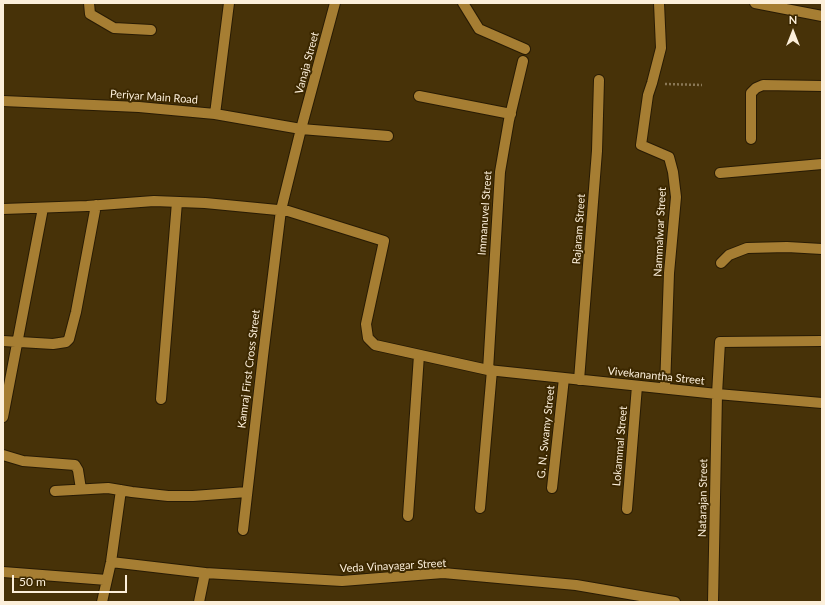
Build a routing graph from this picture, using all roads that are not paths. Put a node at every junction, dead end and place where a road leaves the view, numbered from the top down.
1 (89, 3) edge
2 (229, 3) edge
3 (335, 3) edge
4 (463, 3) edge
5 (659, 3) edge
6 (755, 3) edge
7 (822, 16) edge
8 (151, 30) dead end
9 (525, 49) dead end
10 (523, 61) dead end
11 (599, 80) dead end
12 (822, 86) edge
13 (419, 96) dead end
14 (3, 101) edge
15 (215, 114) junction
16 (511, 114) junction
17 (301, 129) junction
18 (388, 136) dead end
19 (751, 139) dead end
20 (822, 164) edge
21 (720, 173) dead end
22 (177, 202) junction
23 (96, 206) junction
24 (43, 208) junction
25 (3, 209) edge
26 (281, 210) junction
27 (822, 249) edge
28 (721, 263) dead end
29 (3, 341) edge
30 (822, 341) edge
31 (16, 342) junction
32 (420, 355) junction
33 (490, 370) junction
34 (564, 378) junction
35 (579, 380) junction
36 (637, 386) junction
37 (665, 388) junction
38 (717, 394) junction
39 (161, 399) dead end
40 (822, 403) edge
41 (3, 417) edge
42 (3, 455) edge
43 (82, 488) junction
44 (552, 488) dead end
45 (121, 490) junction
46 (55, 491) dead end
47 (247, 492) junction
48 (480, 508) dead end
49 (627, 509) dead end
50 (408, 516) dead end
51 (243, 530) dead end
52 (111, 562) junction
53 (3, 572) edge
54 (205, 573) junction
55 (107, 580) junction
56 (102, 602) edge
57 (199, 602) edge
58 (675, 602) edge
59 (713, 602) edge

1 - 8 street
2 - 15 street
3 - 17 street, Vanaja Street
4 - 9 street
5 - 37 street, Nammalwar Street
6 - 7 street
10 - 16 street, Immanuvel Street
11 - 35 street, Rajaram Street
12 - 19 street
13 - 16 street
14 - 15 street, Periyar Main Road
15 - 17 street, Periyar Main Road
16 - 33 street, Immanuvel Street
17 - 18 street, Periyar Main Road
17 - 26 street, Vanaja Street
20 - 21 street
22 - 23 street
22 - 26 street
22 - 39 street
23 - 24 street
23 - 31 street
24 - 25 street
24 - 31 street
26 - 32 street, Vivekanantha Street
26 - 47 street, Kamraj First Cross Street
27 - 28 street
29 - 31 street
30 - 38 street, Natarajan Street
31 - 41 street
32 - 33 street, Vivekanantha Street
32 - 50 street
33 - 34 street, Vivekanantha Street
33 - 48 street, Immanuvel Street
34 - 35 street, Vivekanantha Street
34 - 44 street, G. N. Swamy Street
35 - 36 street, Vivekanantha Street
36 - 37 street, Vivekanantha Street
36 - 49 street, Lokammal Street
37 - 38 street, Vivekanantha Street
38 - 40 street, Vivekanantha Street
38 - 59 street, Natarajan Street
42 - 43 street
43 - 45 street
43 - 46 street
45 - 47 street
45 - 52 street
47 - 51 street, Kamraj First Cross Street
52 - 54 street, Veda Vinayagar Street
52 - 55 street
53 - 55 street
54 - 57 street
54 - 58 street, Veda Vinayagar Street
55 - 56 street

